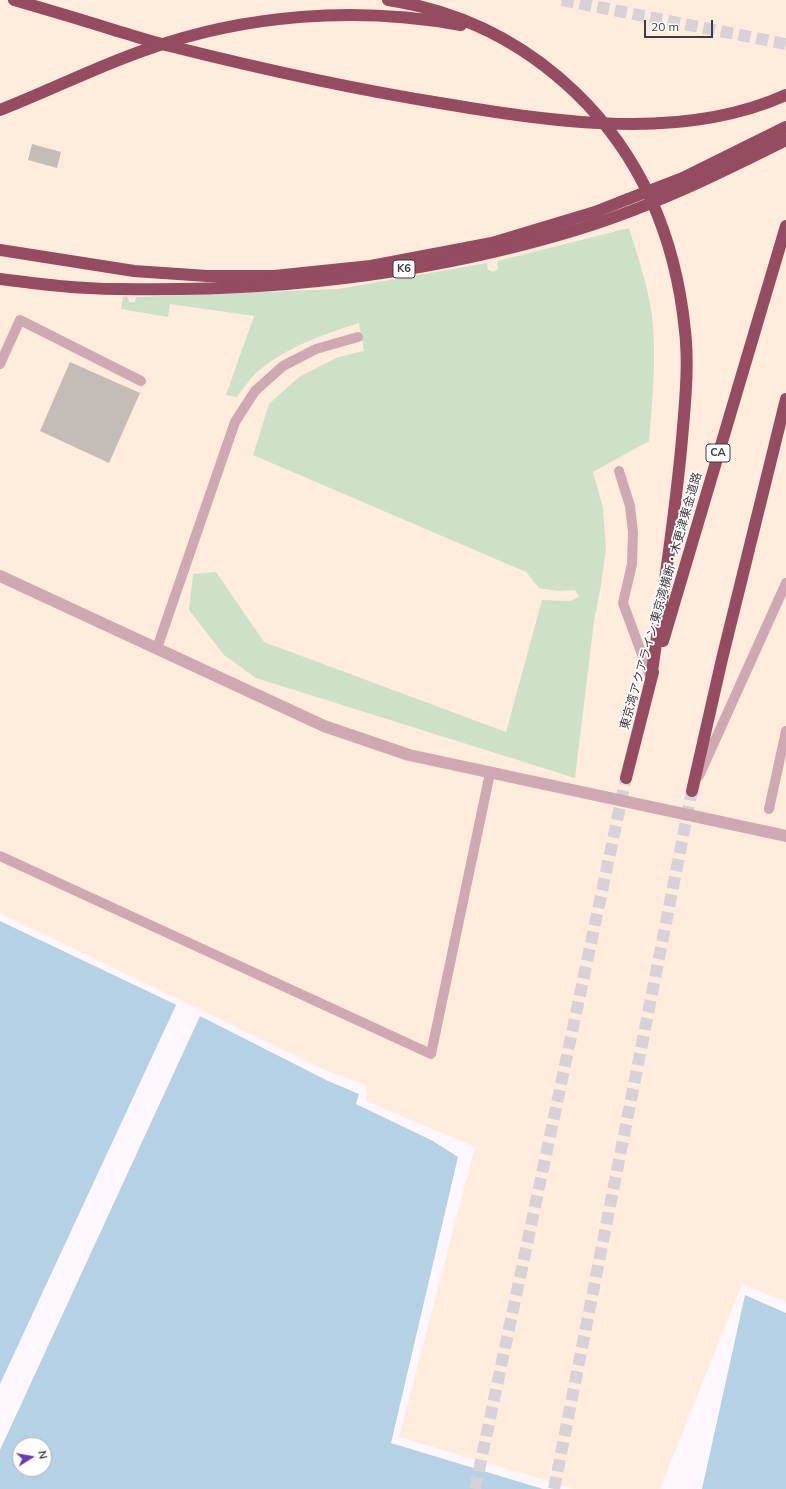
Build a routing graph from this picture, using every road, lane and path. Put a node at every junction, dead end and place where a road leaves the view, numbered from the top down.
1 (14, 0) edge
2 (388, 0) edge
3 (492, 31) junction
4 (786, 95) edge
5 (0, 110) edge
6 (786, 127) edge
7 (786, 140) edge
8 (786, 226) edge
9 (0, 250) edge
10 (0, 279) edge
11 (358, 337) dead end
12 (0, 364) edge
13 (141, 381) dead end
14 (786, 399) edge
15 (786, 404) edge
16 (782, 416) junction
17 (619, 471) dead end
18 (0, 576) edge
19 (786, 583) edge
20 (157, 648) junction
21 (651, 679) junction
22 (786, 731) edge
23 (490, 773) junction
24 (626, 778) tunnel mouth
25 (692, 791) joint
26 (769, 809) dead end
27 (786, 836) edge
28 (0, 856) edge

1 - 4 highway, bridge
2 - 3 highway
3 - 5 highway
3 - 21 highway
6 - 9 highway, bridge
7 - 10 highway, K6, bridge
8 - 21 highway, 東京湾アクアライン;東京湾横断・木更津東金道路 / CA
11 - 20 lane
12 - 13 lane
14 - 16 highway
15 - 16 highway
16 - 25 highway
17 - 21 lane
18 - 20 street
19 - 25 lane
20 - 23 street
21 - 24 highway, 東京湾アクアライン;東京湾横断・木更津東金道路 / CA
22 - 26 lane
23 - 27 street
23 - 28 lane

